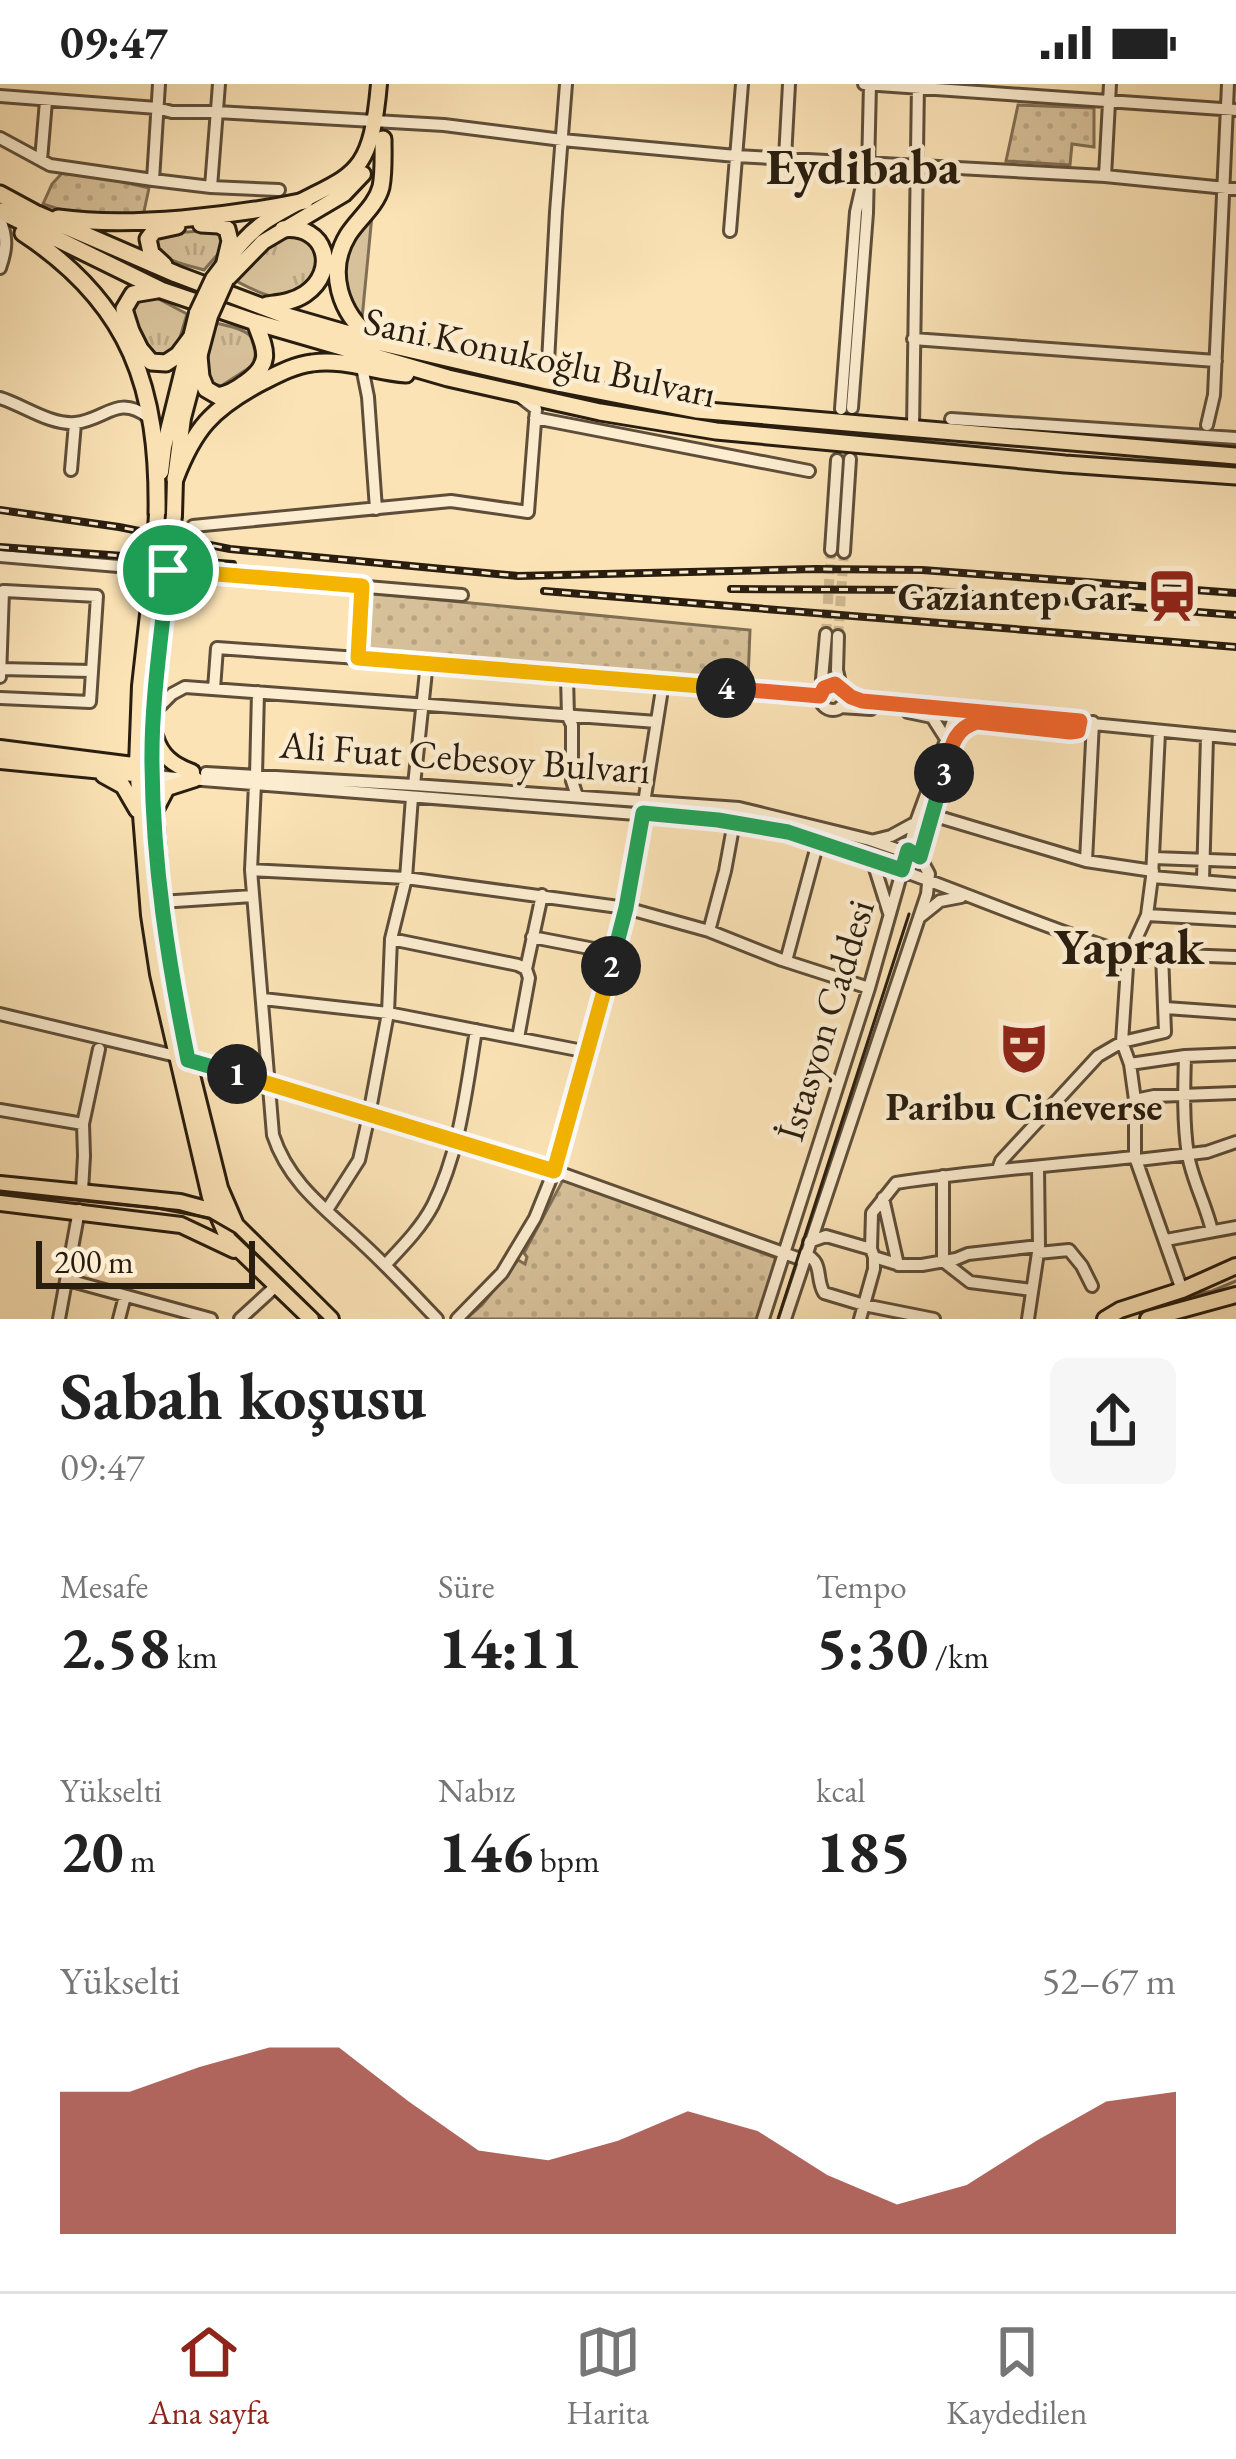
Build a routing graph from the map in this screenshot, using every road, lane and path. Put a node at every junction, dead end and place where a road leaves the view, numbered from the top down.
1 (159, 84) edge
2 (219, 84) edge
3 (384, 84) edge
4 (566, 84) edge
5 (742, 84) edge
6 (789, 84) edge
7 (868, 84) edge
8 (1111, 84) edge
9 (1228, 84) edge
10 (918, 86) edge
11 (0, 96) edge
12 (46, 101) junction
13 (1111, 101) junction
14 (157, 108) junction
15 (1232, 110) edge
16 (218, 112) junction
17 (381, 127) junction
18 (0, 138) edge
19 (562, 140) junction
20 (736, 156) junction
21 (785, 158) junction
22 (41, 160) junction
23 (866, 163) junction
24 (917, 166) junction
25 (1106, 176) junction
26 (153, 181) junction
27 (211, 187) junction
28 (1230, 189) edge
29 (279, 190) dead end
30 (0, 194) edge
31 (305, 201) junction
32 (38, 214) junction
33 (0, 216) edge
34 (284, 229) junction
35 (730, 231) dead end
36 (225, 262) junction
37 (0, 268) edge
38 (176, 274) junction
39 (219, 280) junction
40 (161, 290) junction
41 (203, 314) junction
42 (257, 314) junction
43 (190, 339) junction
44 (914, 339) junction
45 (380, 343) junction
46 (199, 356) junction
47 (1216, 362) junction
48 (362, 367) junction
49 (448, 379) junction
50 (547, 381) junction
51 (517, 394) junction
52 (0, 398) edge
53 (847, 409) dead end
54 (535, 418) junction
55 (151, 419) junction
56 (951, 419) dead end
57 (75, 423) junction
58 (1207, 425) dead end
59 (913, 429) junction
60 (1236, 438) edge
61 (1236, 456) edge
62 (844, 460) dead end
63 (71, 470) dead end
64 (809, 471) dead end
65 (1236, 476) edge
66 (175, 479) junction
67 (376, 508) junction
68 (165, 514) junction
69 (193, 526) dead end
70 (837, 551) tunnel mouth
71 (0, 556) edge
72 (161, 565) junction
73 (362, 586) junction
74 (3, 591) edge
75 (462, 595) dead end
76 (358, 658) junction
77 (427, 662) junction
78 (91, 671) junction
79 (0, 672) edge
80 (567, 676) junction
81 (663, 683) junction
82 (214, 689) junction
83 (843, 690) junction
84 (258, 692) junction
85 (822, 692) junction
86 (0, 698) edge
87 (422, 703) junction
88 (840, 707) junction
89 (970, 712) junction
90 (568, 717) junction
91 (148, 721) junction
92 (1087, 721) junction
93 (657, 722) junction
94 (1159, 732) junction
95 (1207, 736) junction
96 (1236, 738) edge
97 (946, 739) junction
98 (0, 748) edge
99 (0, 761) edge
100 (98, 765) junction
101 (144, 771) junction
102 (193, 776) junction
103 (255, 780) junction
104 (413, 791) junction
105 (577, 796) junction
106 (644, 808) junction
107 (942, 818) dead end
108 (734, 822) junction
109 (916, 822) junction
110 (148, 824) junction
111 (870, 840) junction
112 (818, 842) junction
113 (908, 850) junction
114 (920, 857) junction
115 (872, 860) junction
116 (1203, 860) junction
117 (1086, 861) junction
118 (1236, 861) edge
119 (1153, 869) junction
120 (251, 870) junction
121 (902, 870) junction
122 (406, 878) junction
123 (930, 880) junction
124 (1203, 880) junction
125 (1236, 884) edge
126 (542, 895) junction
127 (254, 896) junction
128 (976, 899) junction
129 (160, 902) junction
130 (626, 908) junction
131 (1147, 915) junction
132 (890, 916) junction
133 (918, 919) junction
134 (1236, 920) edge
135 (709, 931) junction
136 (532, 937) junction
137 (392, 939) junction
138 (1130, 952) junction
139 (615, 953) junction
140 (1162, 954) junction
141 (1236, 957) edge
142 (786, 961) junction
143 (526, 969) junction
144 (869, 988) junction
145 (263, 999) junction
146 (1166, 1007) junction
147 (1236, 1012) edge
148 (388, 1013) junction
149 (0, 1014) edge
150 (476, 1030) junction
151 (518, 1038) junction
152 (1122, 1042) junction
153 (99, 1049) dead end
154 (588, 1052) junction
155 (1236, 1054) edge
156 (1184, 1056) junction
157 (182, 1058) junction
158 (1130, 1064) junction
159 (271, 1084) junction
160 (1236, 1093) edge
161 (1184, 1094) junction
162 (1135, 1100) junction
163 (0, 1110) edge
164 (369, 1115) junction
165 (83, 1124) junction
166 (458, 1141) junction
167 (1236, 1142) edge
168 (1188, 1155) junction
169 (1137, 1159) junction
170 (1038, 1167) junction
171 (998, 1168) junction
172 (554, 1171) junction
173 (205, 1174) junction
174 (943, 1176) junction
175 (0, 1184) edge
176 (220, 1188) junction
177 (82, 1192) junction
178 (883, 1198) junction
179 (180, 1202) junction
180 (0, 1203) edge
181 (79, 1210) junction
182 (214, 1210) junction
183 (328, 1210) junction
184 (181, 1225) junction
185 (236, 1225) junction
186 (1236, 1227) edge
187 (1212, 1231) junction
188 (1166, 1240) junction
189 (1039, 1250) junction
190 (806, 1252) junction
191 (241, 1253) junction
192 (873, 1253) junction
193 (784, 1254) junction
194 (943, 1261) junction
195 (898, 1264) junction
196 (386, 1265) junction
197 (1236, 1266) edge
198 (68, 1280) junction
199 (278, 1286) junction
200 (1092, 1286) dead end
201 (1032, 1290) junction
202 (1182, 1290) junction
203 (125, 1295) junction
204 (1236, 1295) edge
205 (864, 1305) junction
206 (168, 1313) edge
207 (906, 1317) edge
208 (59, 1319) edge
209 (119, 1319) edge
210 (209, 1319) edge
211 (240, 1319) edge
212 (311, 1319) edge
213 (331, 1319) edge
214 (437, 1319) edge
215 (457, 1319) edge
216 (764, 1319) edge
217 (785, 1319) edge
218 (860, 1319) edge
219 (934, 1319) edge
220 (1028, 1319) edge
221 (1105, 1319) edge
222 (1148, 1319) edge

1 - 14 street
2 - 16 street
3 - 17 main road
4 - 19 street
5 - 20 street
6 - 21 street
7 - 10 street
7 - 23 street
8 - 13 street
9 - 15 street
10 - 13 street
10 - 24 street
11 - 12 street
12 - 14 street
12 - 22 street
13 - 15 street
13 - 25 street
14 - 16 street
14 - 26 street
15 - 28 street
16 - 17 street
16 - 27 street
17 - 19 street
17 - 31 main road
17 - 34 main road
17 - 45 highway
18 - 22 street
19 - 20 street
19 - 50 street
20 - 21 street
20 - 35 street
21 - 23 street
22 - 26 street
23 - 24 street
23 - 53 street
24 - 25 street
24 - 44 street
25 - 28 street
26 - 27 street
27 - 29 street
28 - 47 street
30 - 32 highway, Sani Konukoğlu Bulvarı
31 - 32 highway
31 - 36 main road
32 - 38 highway, Sani Konukoğlu Bulvarı
33 - 37 street
33 - 40 highway, Sani Konukoğlu Bulvarı
33 - 55 highway
34 - 39 main road
34 - 42 highway
36 - 38 highway
36 - 39 main road
38 - 42 highway, Sani Konukoğlu Bulvarı
39 - 41 main road, bridge
40 - 42 highway, Sani Konukoğlu Bulvarı
40 - 43 highway
41 - 43 main road
41 - 46 main road
42 - 45 highway, Sani Konukoğlu Bulvarı
42 - 46 highway
42 - 49 highway, Sani Konukoğlu Bulvarı
43 - 68 main road
44 - 47 street
44 - 59 street
45 - 50 highway, Sani Konukoğlu Bulvarı
46 - 66 main road
47 - 58 street
48 - 49 highway
48 - 66 highway
48 - 67 street
49 - 51 highway, Sani Konukoğlu Bulvarı
50 - 59 highway, Sani Konukoğlu Bulvarı
51 - 54 street
51 - 65 highway, Sani Konukoğlu Bulvarı
52 - 57 street
54 - 64 street
54 - 67 street
55 - 57 street
55 - 68 highway
56 - 60 street
57 - 63 street
59 - 61 highway, Sani Konukoğlu Bulvarı
62 - 70 street
66 - 68 main road
67 - 69 street
68 - 72 main road, bridge
71 - 72 street
72 - 73 street
72 - 91 main road
73 - 75 street
73 - 76 street
74 - 78 street
74 - 79 street
76 - 77 street
76 - 82 street
77 - 80 street
77 - 87 street
78 - 79 street
78 - 86 street
80 - 81 street
80 - 90 street
81 - 85 street
81 - 93 street
82 - 84 street
82 - 91 street
83 - 85 street
83 - 85 street
83 - 88 street
83 - 89 street
84 - 87 street
84 - 103 street
85 - 88 street
87 - 90 street
87 - 104 street
88 - 97 street
89 - 92 street
89 - 97 street
90 - 93 street
90 - 105 street
91 - 100 main road
91 - 101 main road
91 - 102 main road
92 - 94 street
92 - 114 street
92 - 117 street
93 - 106 street
94 - 95 street
94 - 119 street
95 - 96 street
95 - 116 street
97 - 109 street, İstasyon Caddesi
98 - 100 main road, Ali Fuat Cebesoy Bulvarı
99 - 100 main road
100 - 101 main road, Ali Fuat Cebesoy Bulvarı
100 - 110 main road
101 - 102 street, Ali Fuat Cebesoy Bulvarı
101 - 110 main road
102 - 103 street, Ali Fuat Cebesoy Bulvarı
102 - 110 main road
103 - 104 street, Ali Fuat Cebesoy Bulvarı
103 - 120 street
104 - 105 street, Ali Fuat Cebesoy Bulvarı
104 - 106 street
104 - 122 street
105 - 106 street, Ali Fuat Cebesoy Bulvarı
106 - 108 street
106 - 111 street, Ali Fuat Cebesoy Bulvarı
106 - 130 street
107 - 117 street
108 - 112 street
108 - 135 street
109 - 111 street
109 - 113 street, İstasyon Caddesi
110 - 129 main road
110 - 157 main road
111 - 113 street, Ali Fuat Cebesoy Bulvarı
112 - 115 street
112 - 142 street
113 - 114 street, Ali Fuat Cebesoy Bulvarı
113 - 121 street, İstasyon Caddesi
114 - 123 street, İstasyon Caddesi
115 - 121 street
115 - 132 street
116 - 118 street
116 - 119 street
116 - 124 street
117 - 119 street
119 - 124 street
119 - 131 street
120 - 122 street
120 - 127 street
121 - 123 street
121 - 132 street, İstasyon Caddesi
122 - 126 street
122 - 137 street
123 - 128 street
123 - 133 street, İstasyon Caddesi
124 - 125 street
126 - 130 street
126 - 136 street
127 - 129 street
127 - 145 street
128 - 133 street
128 - 138 street
129 - 157 main road
130 - 135 street
130 - 139 street
131 - 134 street
131 - 138 street
132 - 144 street, İstasyon Caddesi
133 - 190 street, İstasyon Caddesi
135 - 142 street
136 - 139 street
136 - 143 street
137 - 143 street
137 - 148 street
138 - 140 street
138 - 152 street
139 - 154 street
140 - 141 street
140 - 146 street
142 - 144 street
143 - 151 street
144 - 193 street, İstasyon Caddesi
145 - 148 street
145 - 159 street
146 - 147 street
146 - 152 street
148 - 150 street
148 - 164 street
149 - 157 street
150 - 151 street
150 - 166 street
151 - 154 street
152 - 158 street
152 - 171 street
153 - 165 street
154 - 172 street
155 - 156 street
156 - 158 street
156 - 161 street
157 - 159 street
157 - 173 main road
157 - 176 main road
158 - 162 street
159 - 164 street
159 - 183 street
160 - 161 street
161 - 162 street
161 - 168 street
162 - 169 street
163 - 165 street
164 - 166 street
164 - 183 street
165 - 177 street
166 - 172 street
166 - 196 street
167 - 168 street
168 - 169 street
168 - 187 street
169 - 170 street
169 - 188 street
170 - 171 street
170 - 189 street
171 - 174 street
172 - 193 street
172 - 215 street
173 - 179 main road
173 - 182 main road
174 - 178 street
174 - 194 street
175 - 177 main road
176 - 182 main road
176 - 185 main road
177 - 179 main road
178 - 192 street
178 - 195 street
179 - 182 main road
180 - 181 main road
181 - 184 main road
181 - 198 street
182 - 184 main road
182 - 185 main road
182 - 191 main road
183 - 196 street
184 - 191 main road
185 - 213 main road
186 - 187 street
187 - 188 street
188 - 202 street
189 - 194 street
189 - 200 street
189 - 201 street
190 - 192 street
190 - 193 street
190 - 205 street
190 - 217 street, İstasyon Caddesi
191 - 199 main road
192 - 195 street
192 - 205 street
193 - 216 street, İstasyon Caddesi
194 - 195 street
194 - 201 street
196 - 214 street
197 - 202 main road
198 - 203 street
198 - 208 street
199 - 211 street
199 - 212 main road
201 - 220 street
202 - 221 main road
203 - 206 street
203 - 209 street
204 - 222 main road
205 - 207 street
205 - 218 street
206 - 210 street
207 - 219 street

